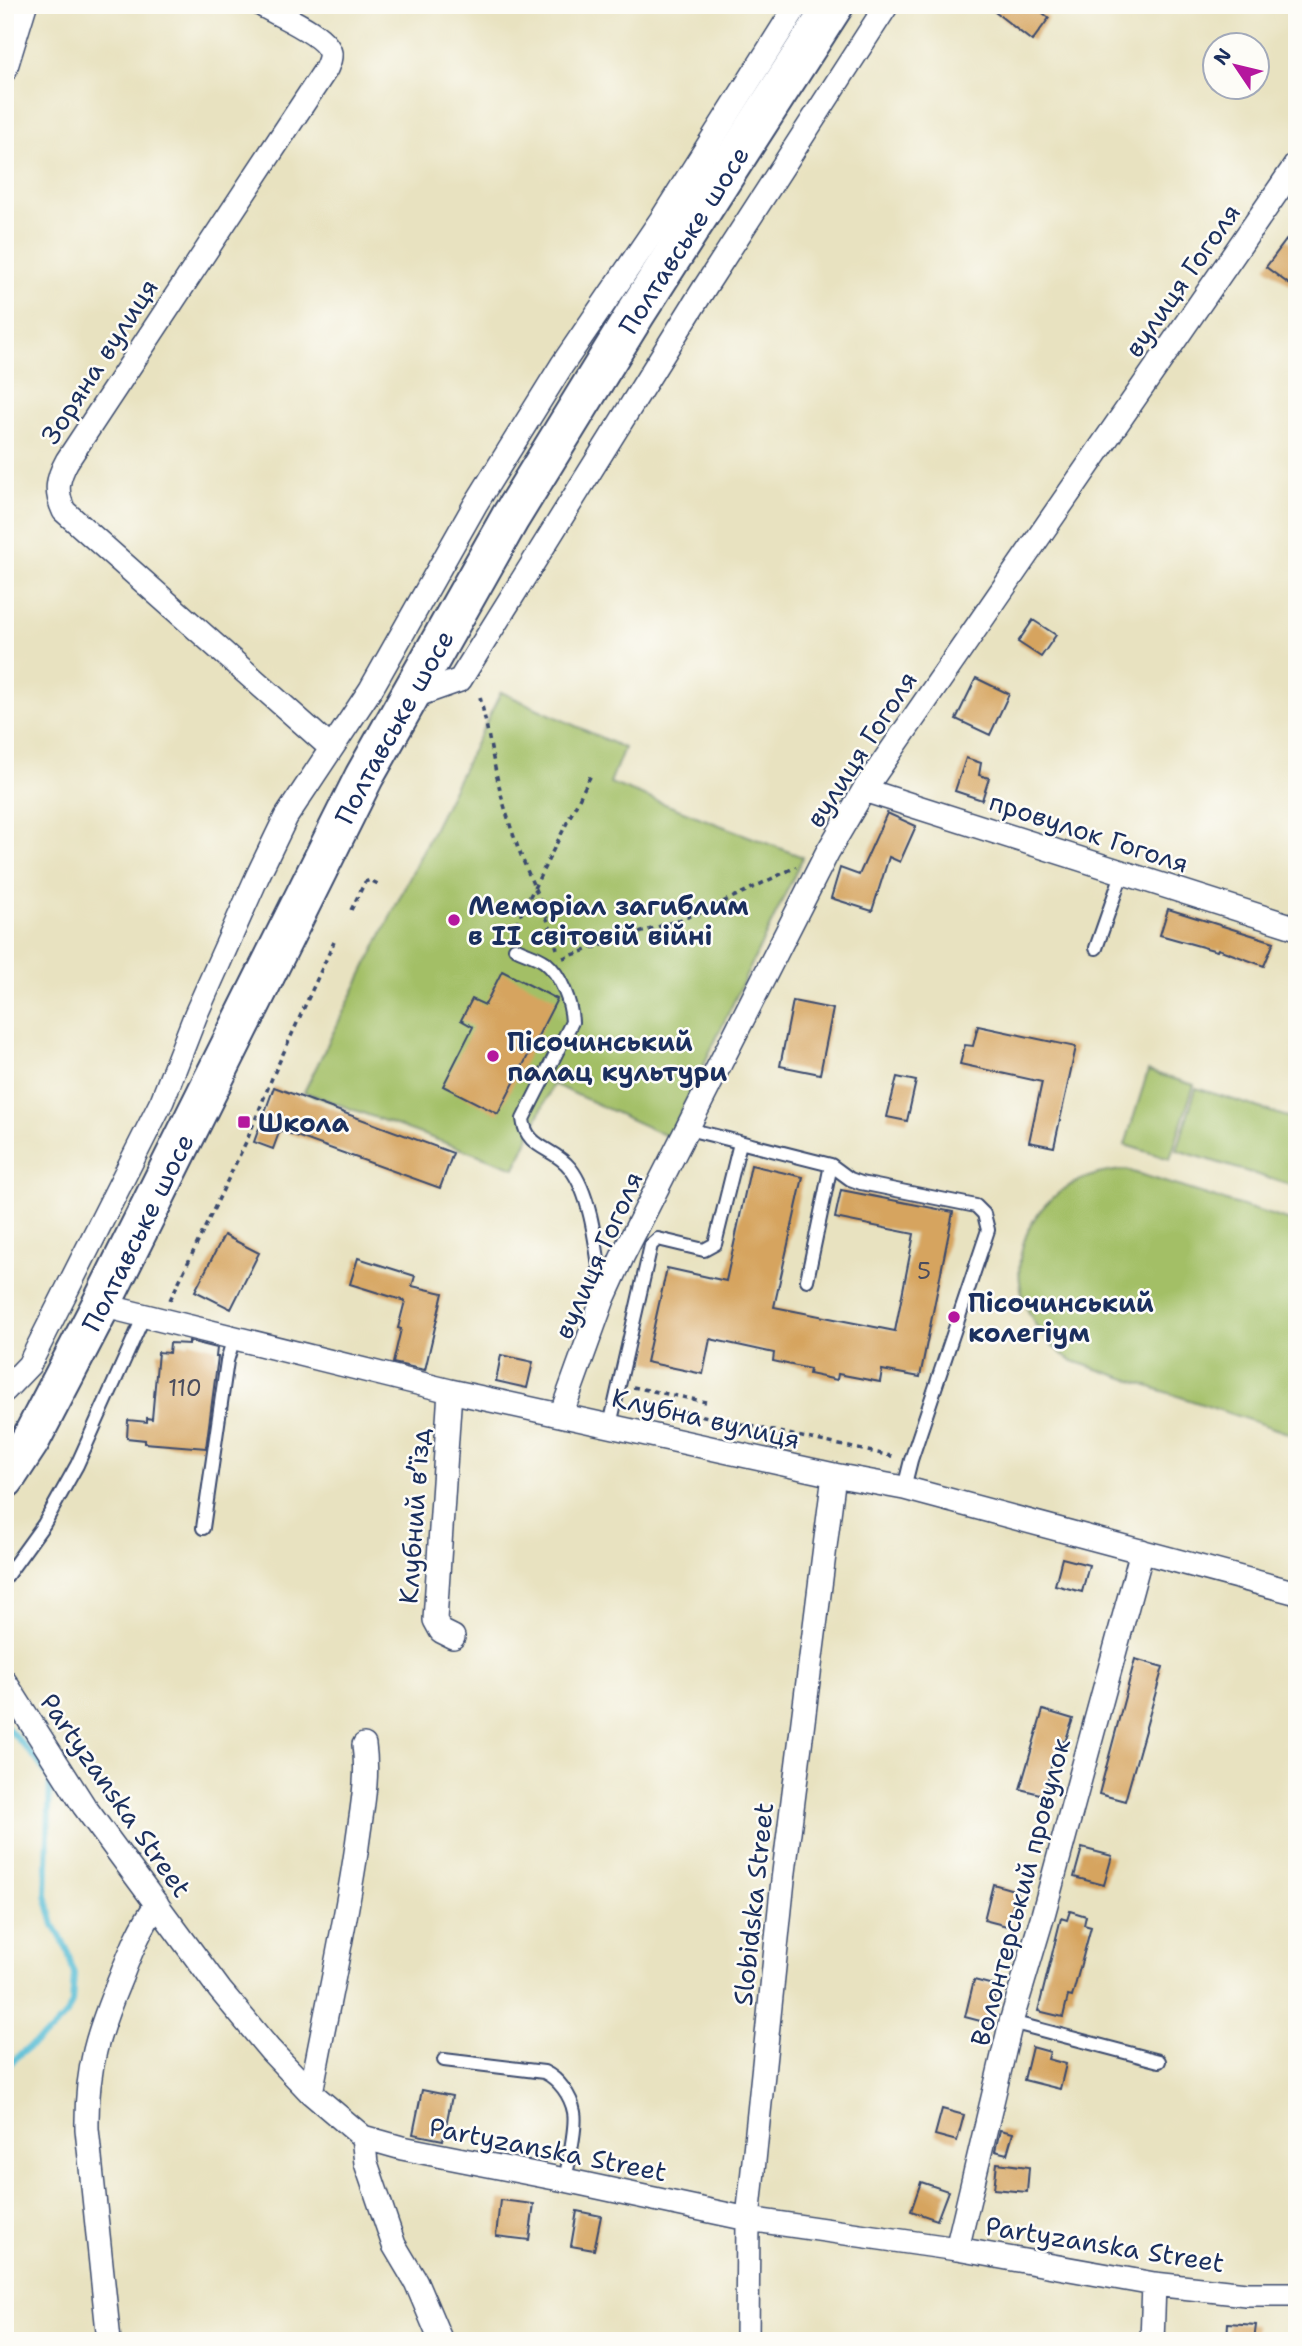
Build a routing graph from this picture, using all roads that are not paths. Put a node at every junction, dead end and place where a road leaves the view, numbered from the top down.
1 (24, 5) edge
2 (262, 5) edge
3 (797, 5) edge
4 (834, 5) edge
5 (887, 5) edge
6 (5, 70) edge
7 (1297, 163) edge
8 (409, 698) junction
9 (331, 748) junction
10 (864, 790) junction
11 (1123, 871) junction
12 (1297, 928) edge
13 (515, 948) dead end
14 (1096, 948) dead end
15 (688, 1129) junction
16 (740, 1143) junction
17 (831, 1165) junction
18 (807, 1280) dead end
19 (603, 1298) junction
20 (101, 1305) junction
21 (152, 1317) junction
22 (234, 1338) junction
23 (5, 1390) edge
24 (450, 1391) junction
25 (561, 1415) junction
26 (610, 1425) junction
27 (834, 1475) junction
28 (5, 1479) edge
29 (904, 1488) junction
30 (202, 1528) dead end
31 (1142, 1550) junction
32 (5, 1578) edge
33 (1297, 1593) edge
34 (453, 1637) dead end
35 (5, 1682) edge
36 (364, 1745) dead end
37 (158, 1904) junction
38 (1011, 2022) junction
39 (444, 2060) dead end
40 (1159, 2061) dead end
41 (311, 2093) junction
42 (363, 2137) junction
43 (565, 2180) junction
44 (748, 2219) junction
45 (957, 2249) junction
46 (1154, 2284) junction
47 (1297, 2294) edge
48 (110, 2341) edge
49 (440, 2341) edge
50 (747, 2341) edge
51 (1152, 2341) edge

1 - 6 street
2 - 9 street, Зоряна вулиця
3 - 9 street
4 - 8 highway, Полтавське шосе
5 - 8 street
7 - 10 street, вулиця Гоголя
8 - 20 highway, Полтавське шосе
9 - 23 street
10 - 11 street, провулок Гоголя
10 - 15 street, вулиця Гоголя
11 - 12 street, провулок Гоголя
11 - 14 lane
13 - 19 lane
15 - 16 lane
15 - 19 street, вулиця Гоголя
16 - 17 lane
16 - 26 lane
17 - 18 lane
17 - 29 lane
19 - 25 street, вулиця Гоголя
20 - 21 street, Клубна вулиця
20 - 28 highway, Полтавське шосе
21 - 22 street, Клубна вулиця
21 - 32 lane
22 - 24 street, Клубна вулиця
22 - 30 lane
24 - 25 street, Клубна вулиця
24 - 34 street, Клубний в’їзд
25 - 26 street, Клубна вулиця
26 - 27 street, Клубна вулиця
27 - 29 street, Клубна вулиця
27 - 44 street, Slobidska Street
29 - 31 street, Клубна вулиця
31 - 33 street, Клубна вулиця
31 - 38 street, Волонтерський провулок
35 - 37 street, Partyzanska Street
36 - 41 street
37 - 41 street, Partyzanska Street
37 - 48 street
38 - 40 lane
38 - 45 street, Волонтерський провулок
39 - 43 lane
41 - 42 street, Partyzanska Street
42 - 43 street, Partyzanska Street
42 - 49 street
43 - 44 street, Partyzanska Street
44 - 45 street, Partyzanska Street
44 - 50 street, Slobidska Street
45 - 46 street, Partyzanska Street
46 - 47 street, Partyzanska Street
46 - 51 street

